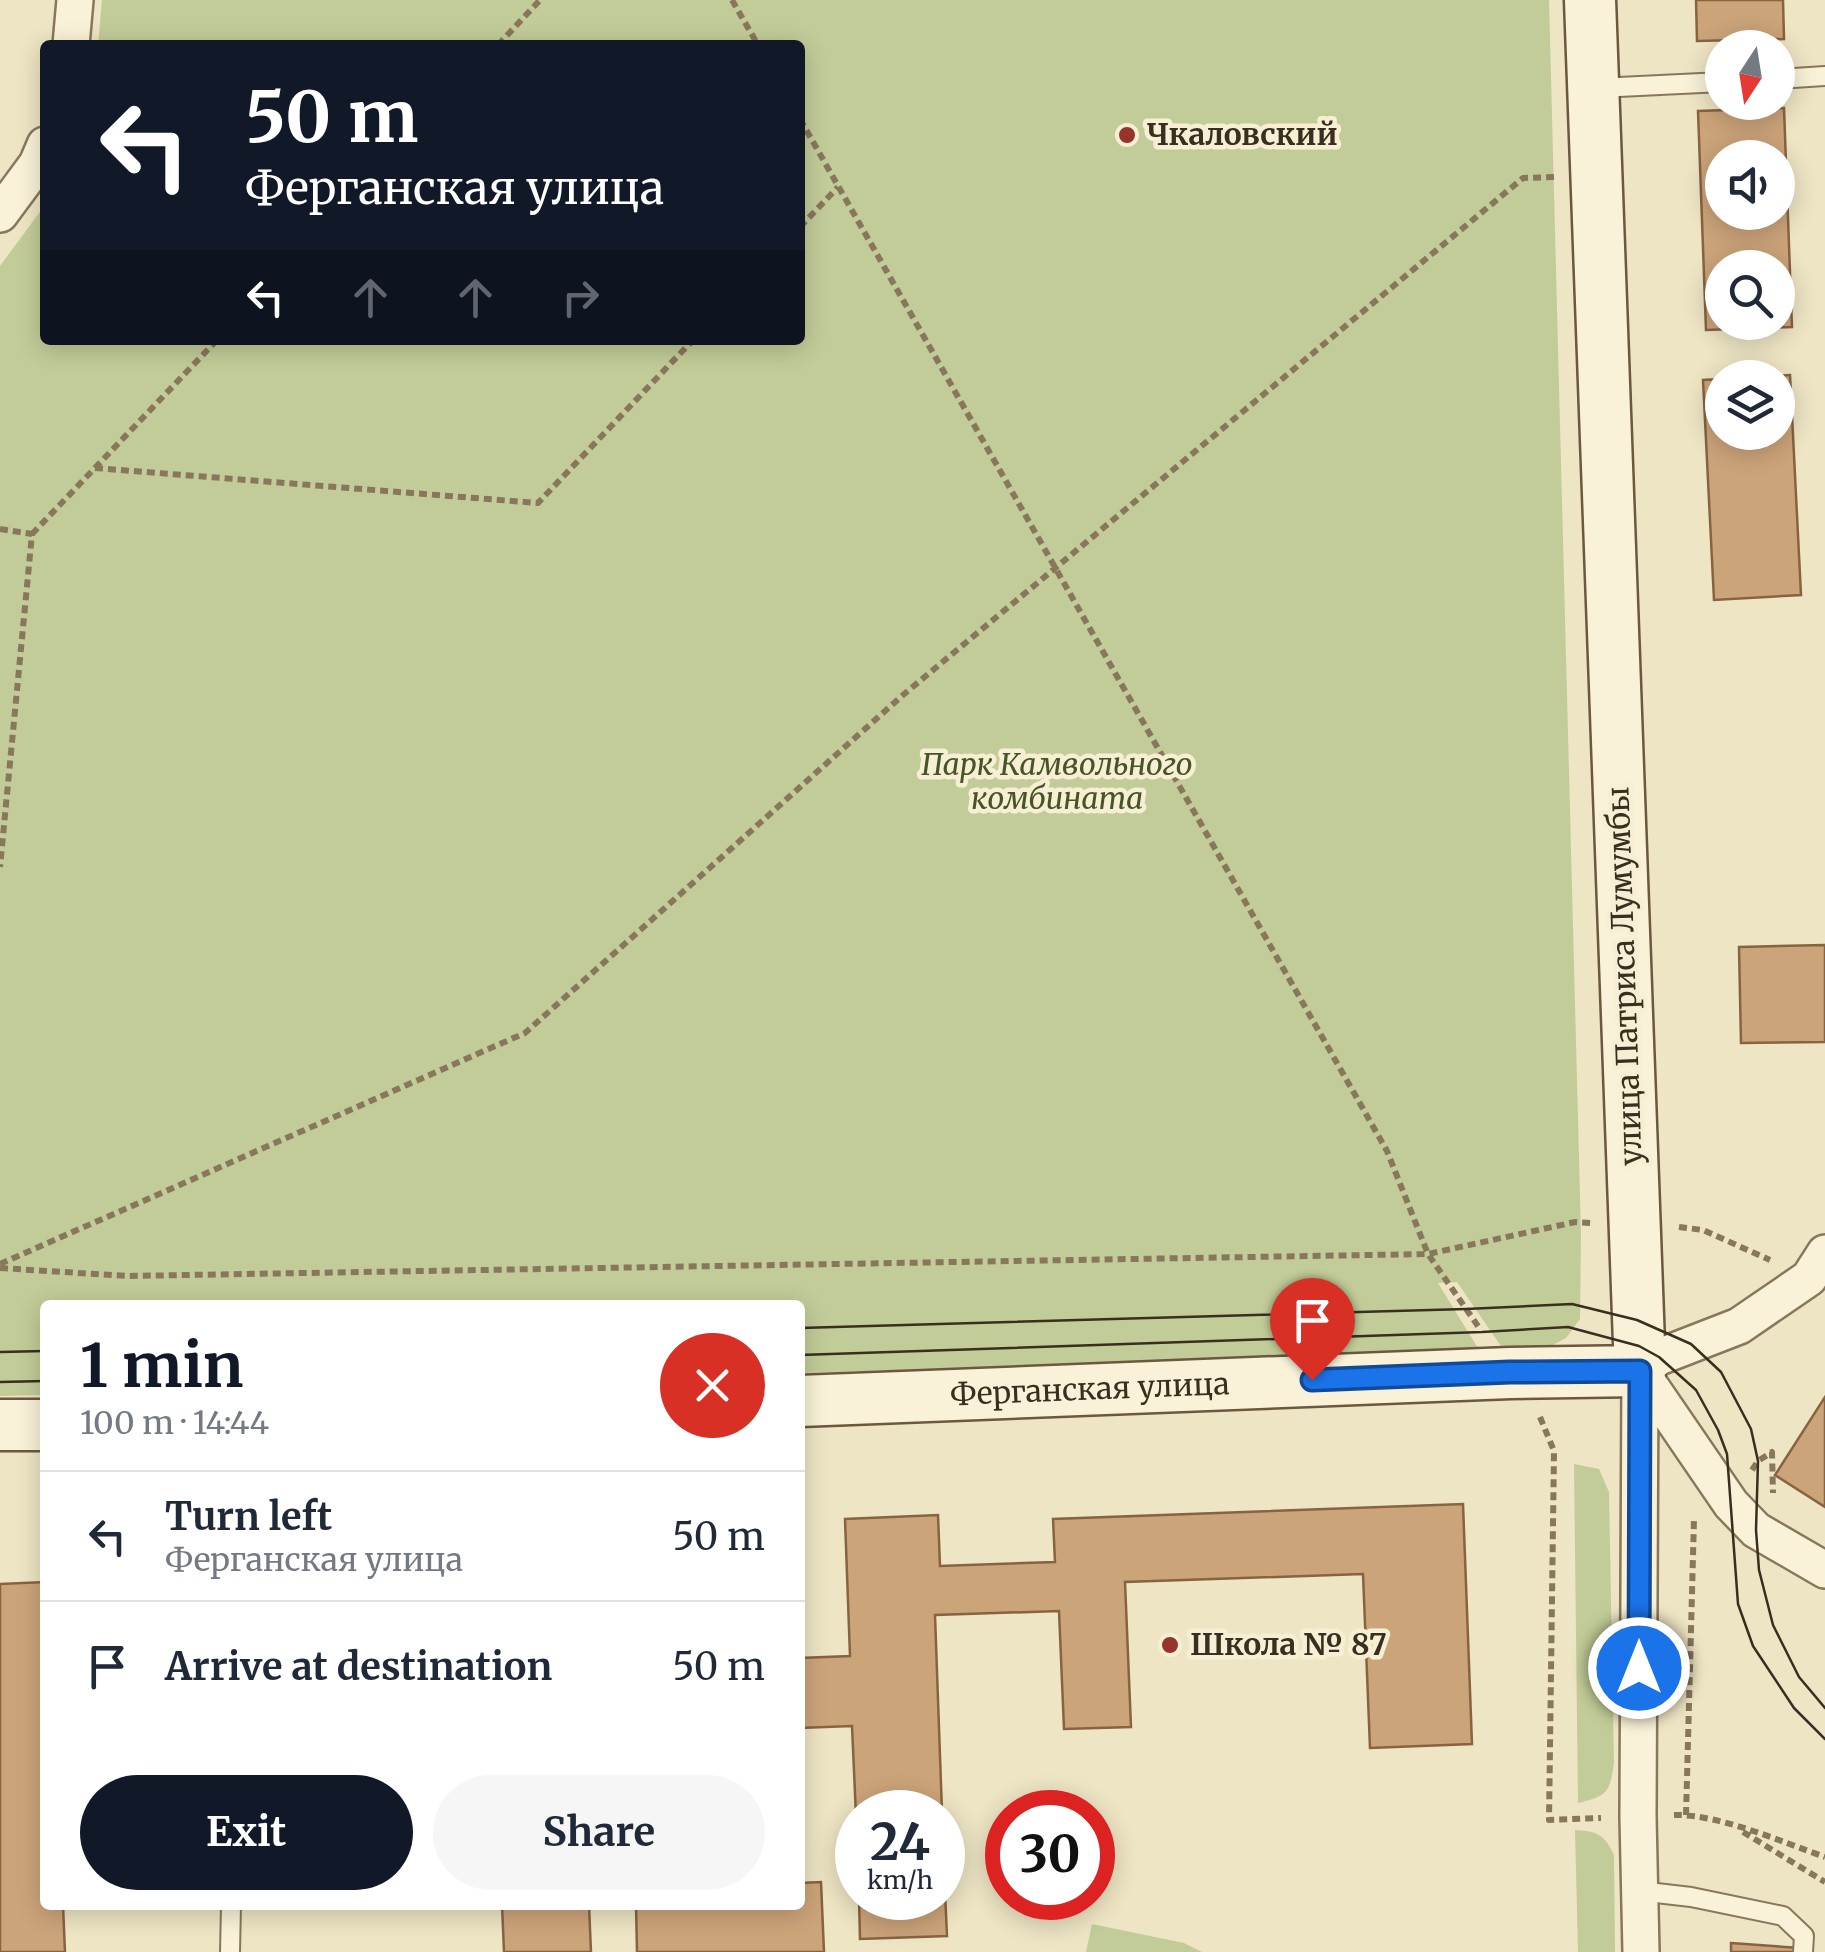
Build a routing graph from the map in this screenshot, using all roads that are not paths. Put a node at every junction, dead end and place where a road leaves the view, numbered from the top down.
1 (75, 0) edge
2 (1590, 0) edge
3 (71, 40) edge
4 (1825, 76) edge
5 (1795, 78) edge
6 (1705, 83) edge
7 (1593, 88) junction
8 (40, 157) edge
9 (0, 214) edge
10 (1817, 1265) edge
11 (1640, 1371) junction
12 (805, 1401) edge
13 (0, 1425) edge
14 (40, 1425) edge
15 (1825, 1570) edge
16 (1638, 1891) junction
17 (231, 1910) edge
18 (230, 1952) edge
19 (1641, 1952) edge
20 (1803, 1952) edge

1 - 3 street
2 - 7 street, улица Патриса Лумумбы
4 - 5 lane
6 - 7 lane
7 - 11 street, улица Патриса Лумумбы
8 - 9 street
10 - 11 street
11 - 12 street, Ферганская улица
11 - 15 street
11 - 16 street, улица Патриса Лумумбы
13 - 14 street
16 - 19 street, улица Патриса Лумумбы
16 - 20 lane
17 - 18 lane

